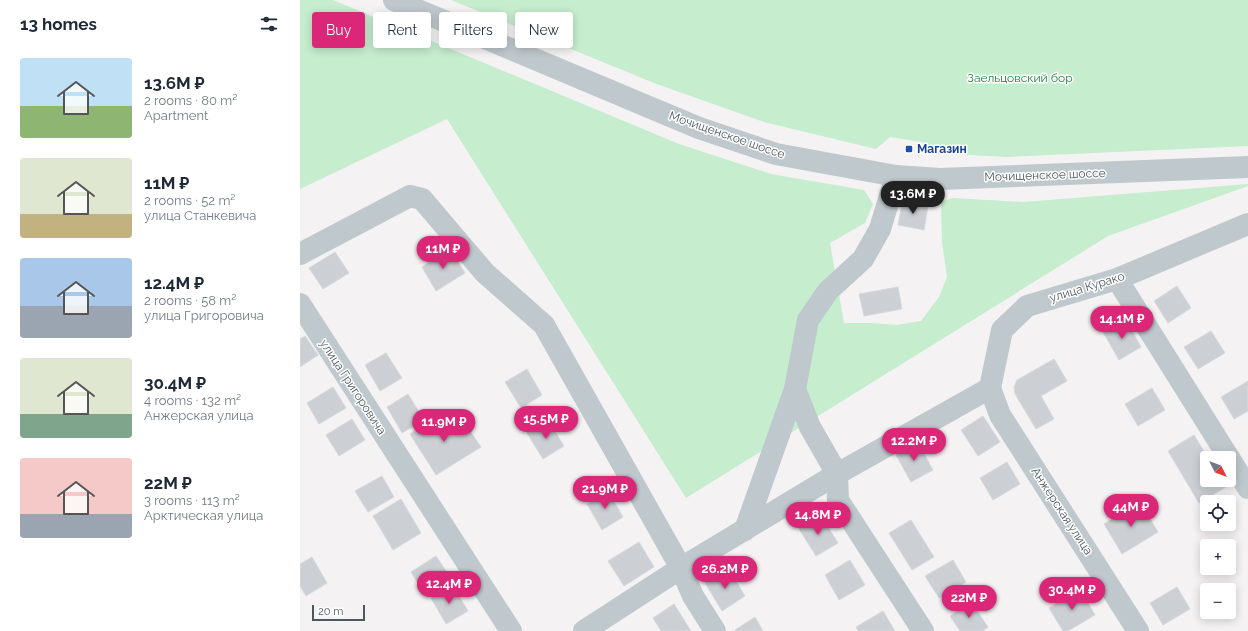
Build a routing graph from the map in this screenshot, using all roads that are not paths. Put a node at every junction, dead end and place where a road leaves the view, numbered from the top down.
1 (394, 0) edge
2 (1248, 167) edge
3 (896, 176) junction
4 (1248, 224) edge
5 (300, 254) edge
6 (1117, 279) junction
7 (300, 304) edge
8 (990, 388) junction
9 (795, 389) junction
10 (1225, 451) edge
11 (1236, 469) edge
12 (837, 474) junction
13 (1248, 488) edge
14 (745, 530) junction
15 (681, 568) junction
16 (511, 631) edge
17 (584, 631) edge
18 (715, 631) edge
19 (923, 631) edge
20 (1138, 631) edge

1 - 3 street, Мочищенское шоссе
2 - 3 street, Мочищенское шоссе
3 - 9 street
4 - 6 street, улица Курако
5 - 15 street
6 - 8 street, улица Курако
6 - 10 street
7 - 16 street, улица Григоровича
8 - 12 street
8 - 20 street, Анжерская улица
9 - 12 street
9 - 14 street
11 - 13 street
12 - 14 street
12 - 19 street
14 - 15 street
15 - 17 street
15 - 18 street

